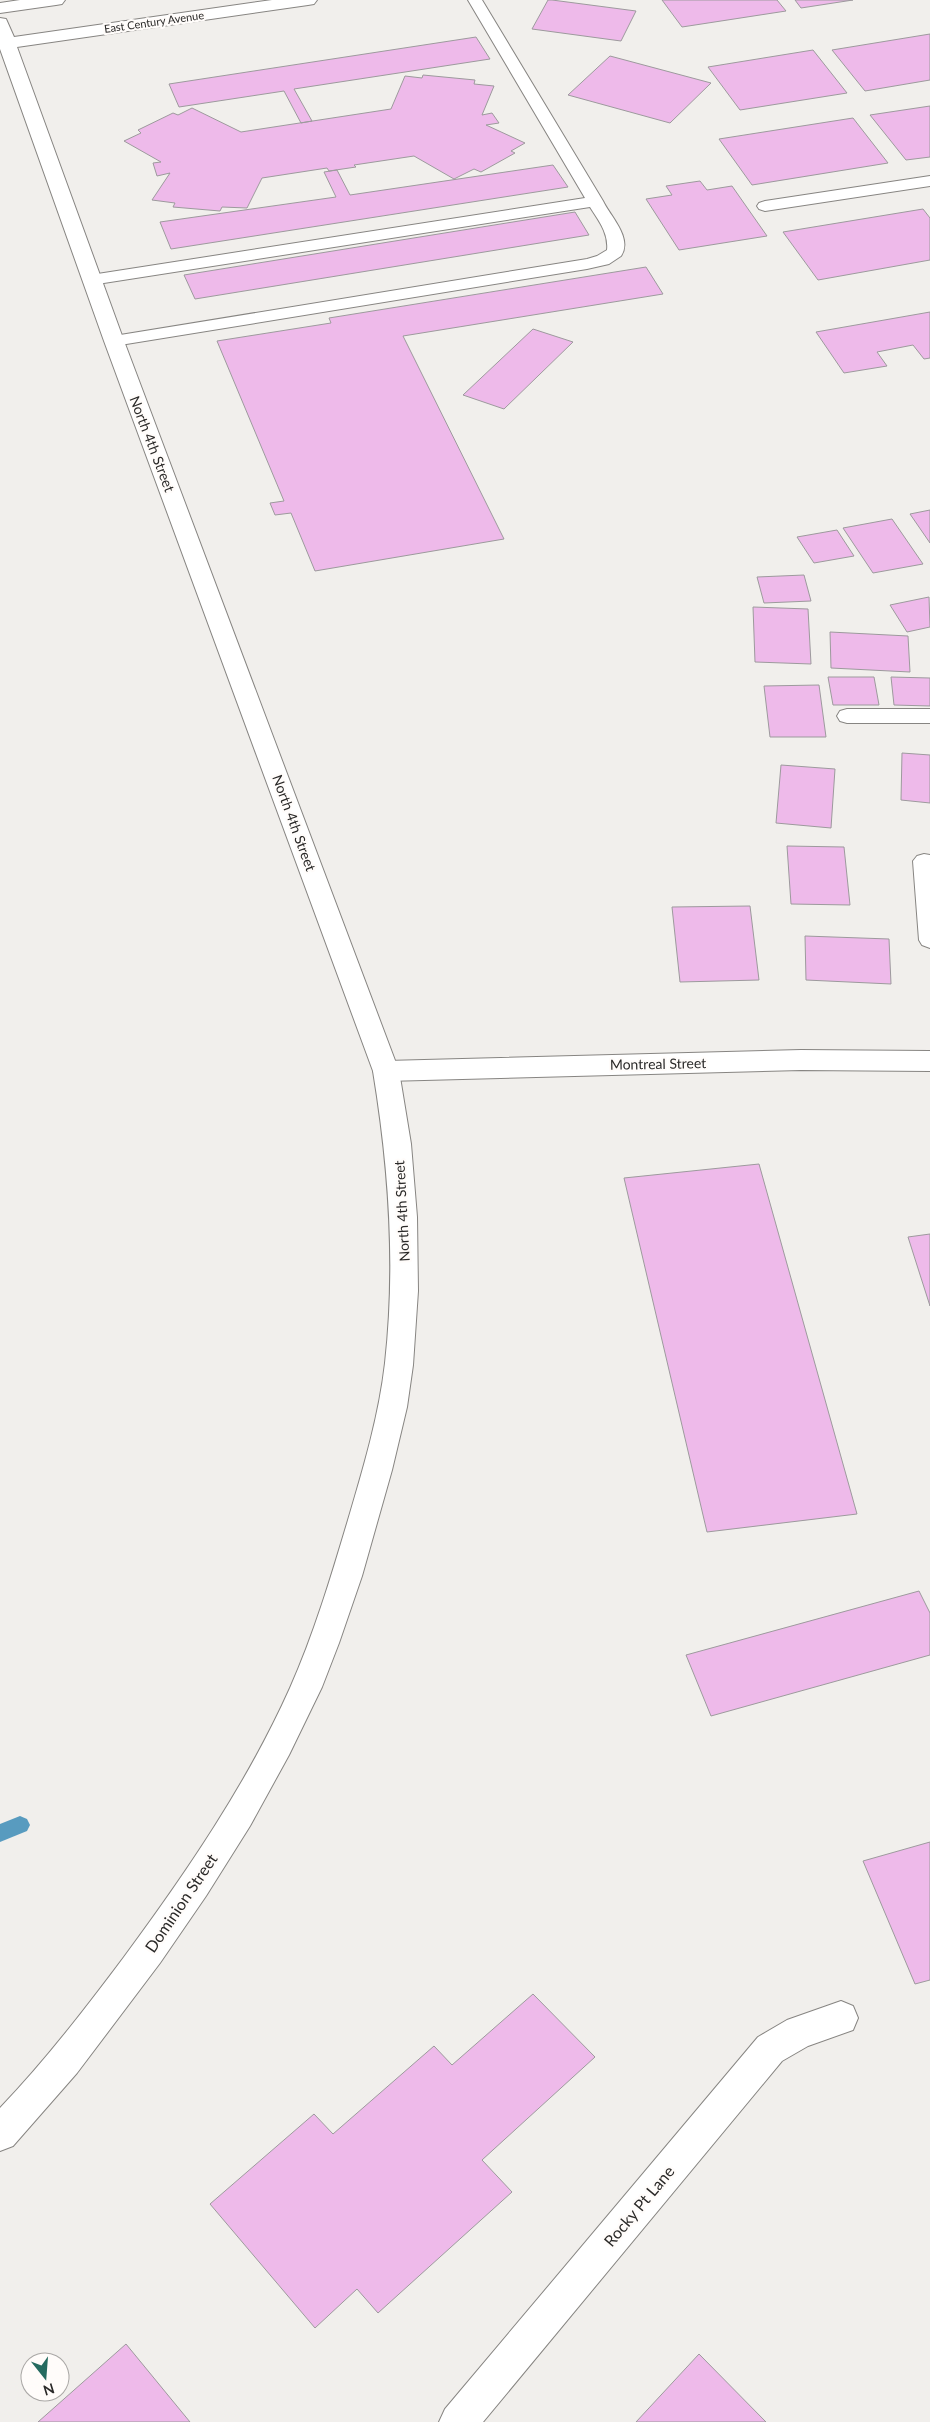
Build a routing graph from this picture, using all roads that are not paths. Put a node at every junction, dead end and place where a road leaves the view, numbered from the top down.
1 (56, 0) edge
2 (308, 0) edge
3 (475, 0) edge
4 (0, 8) edge
5 (3, 37) edge
6 (930, 181) edge
7 (595, 201) junction
8 (764, 206) dead end
9 (91, 280) junction
10 (114, 341) junction
11 (847, 716) dead end
12 (930, 716) edge
13 (924, 861) dead end
14 (930, 940) edge
15 (930, 1061) edge
16 (386, 1071) junction
17 (321, 1647) joint
18 (841, 2018) dead end
19 (0, 2134) edge
20 (458, 2422) edge

1 - 4 street
2 - 5 street, East Century Avenue
3 - 7 lane
5 - 9 street, North 4th Street
6 - 8 lane
7 - 9 lane
7 - 10 lane
9 - 10 street, North 4th Street
10 - 16 street, North 4th Street
11 - 12 lane
13 - 14 lane
15 - 16 street, Montreal Street
16 - 17 street, North 4th Street
17 - 19 street, Dominion Street
18 - 20 street, Rocky Pt Lane

